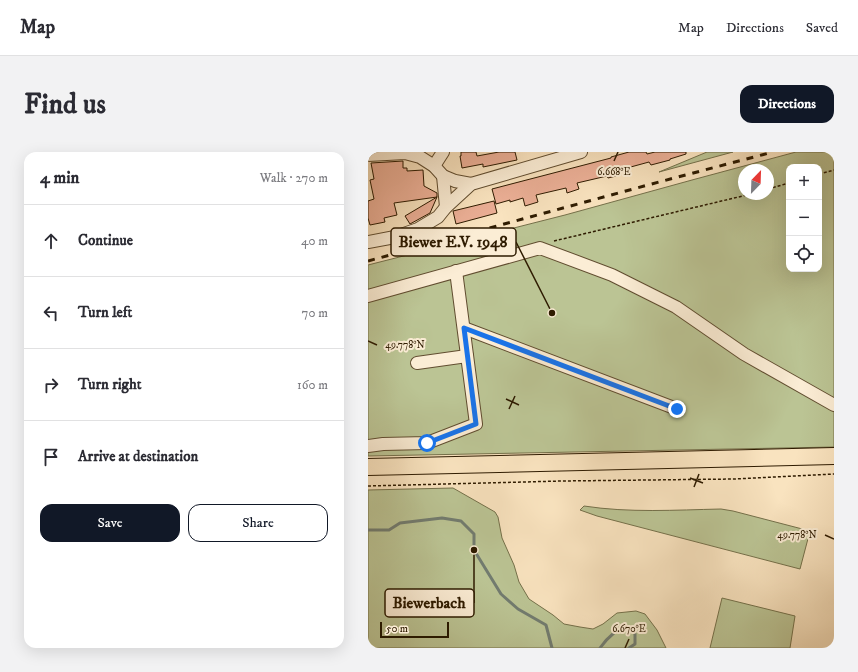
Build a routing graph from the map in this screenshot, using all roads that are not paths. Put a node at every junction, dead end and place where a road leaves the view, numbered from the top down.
1 (443, 152) edge
2 (580, 152) edge
3 (368, 154) edge
4 (434, 166) junction
5 (443, 176) junction
6 (471, 184) junction
7 (446, 207) junction
8 (368, 242) edge
9 (456, 271) junction
10 (368, 296) edge
11 (464, 328) junction
12 (467, 356) junction
13 (418, 363) dead end
14 (834, 405) edge
15 (677, 409) dead end
16 (368, 446) edge
17 (834, 456) edge
18 (368, 467) edge

1 - 4 street
2 - 6 street
3 - 4 street
4 - 5 street
5 - 6 street
5 - 7 street
6 - 7 street
7 - 8 street
9 - 10 street
9 - 11 street
9 - 14 street
11 - 12 street
11 - 15 street
12 - 13 street
12 - 16 street
17 - 18 main road

